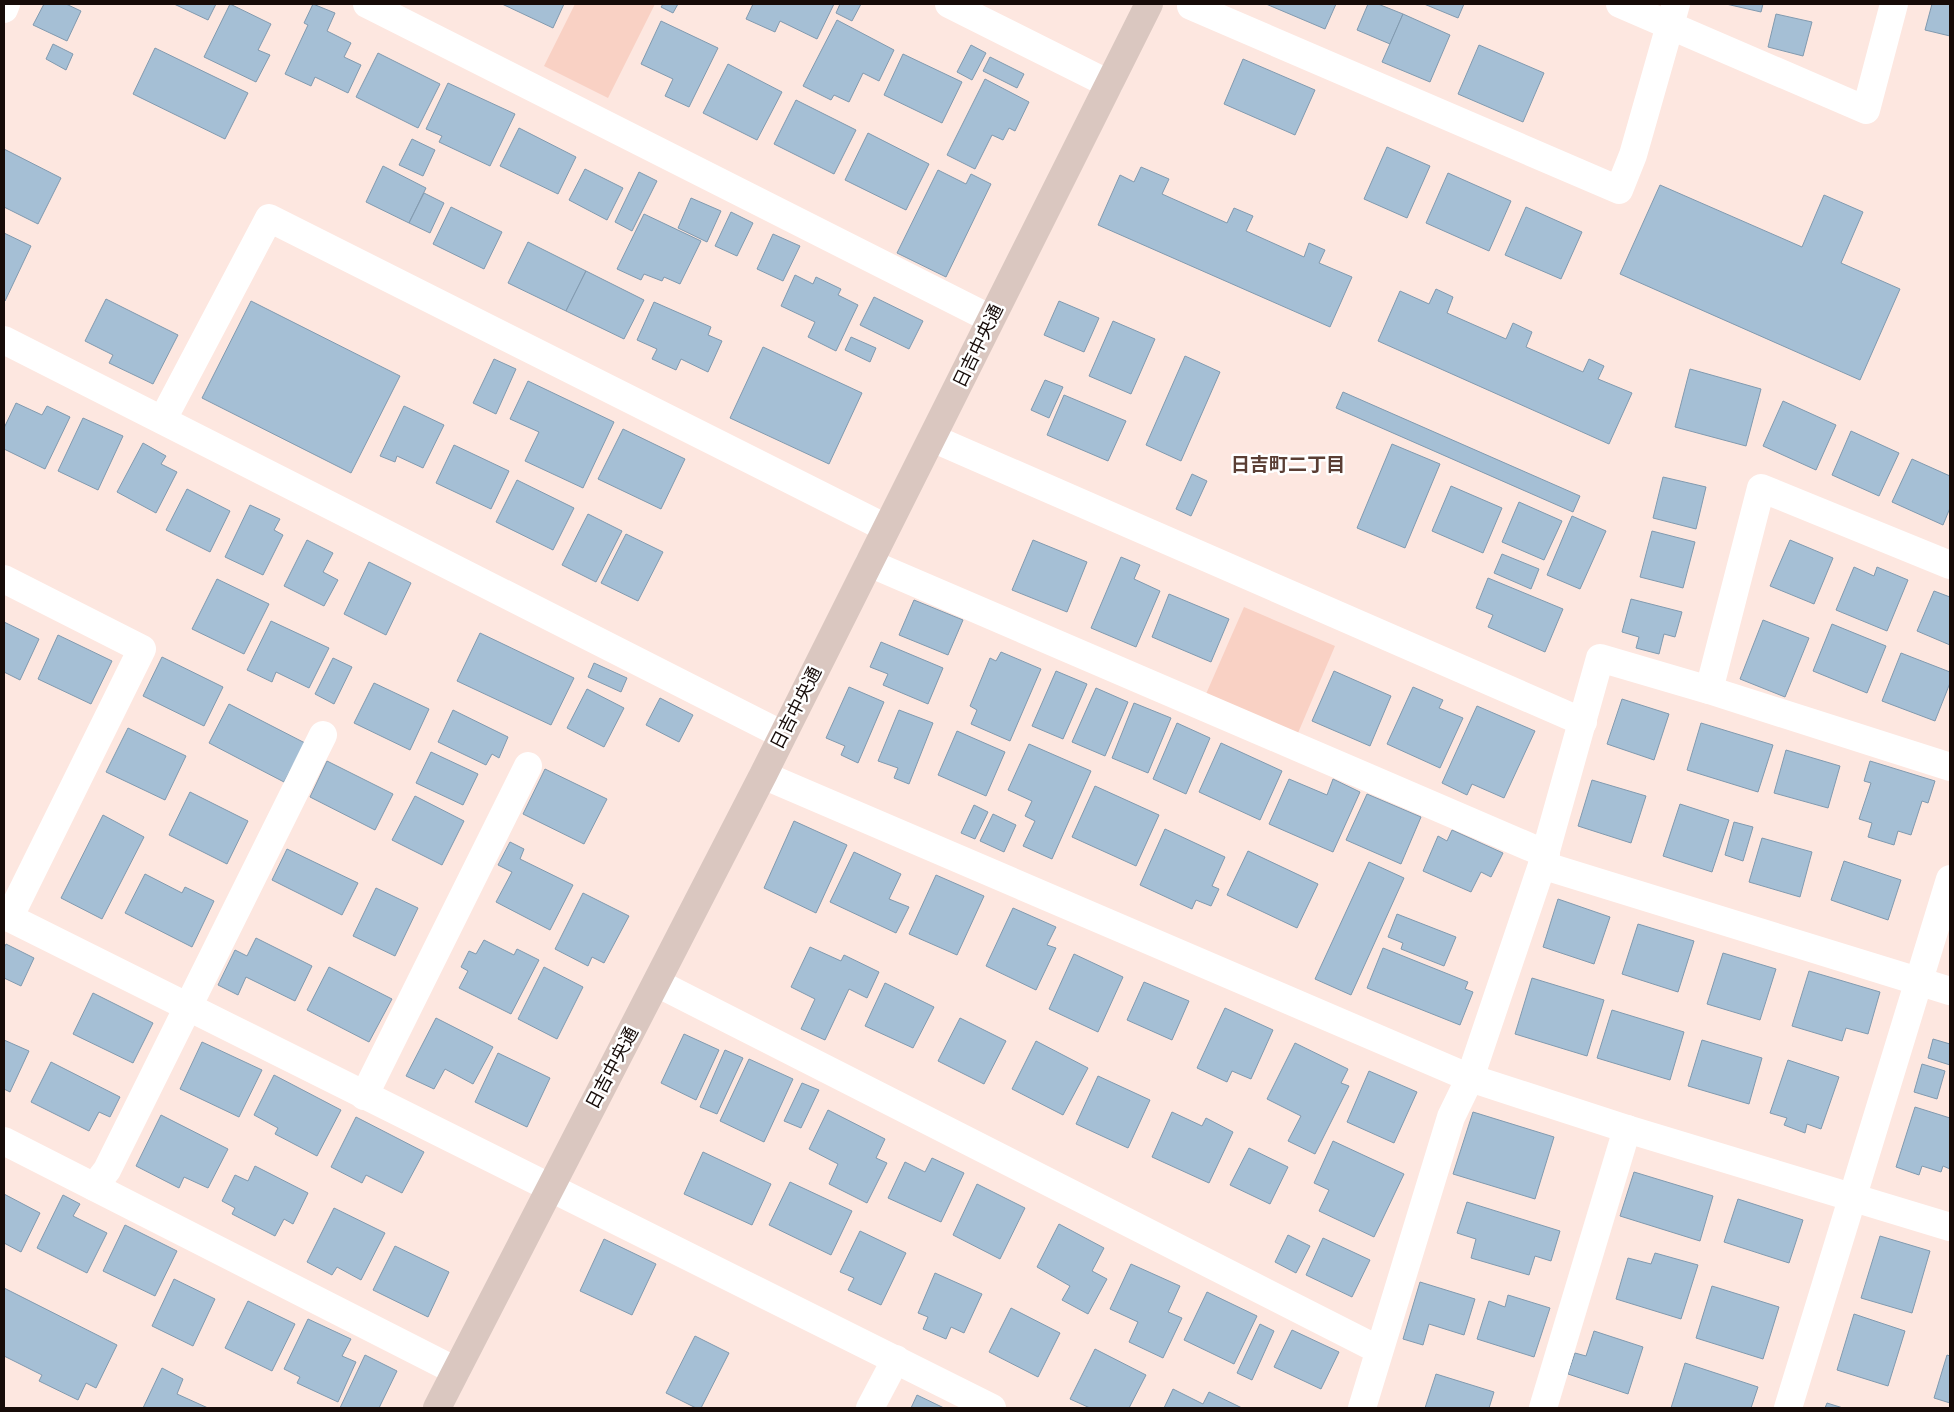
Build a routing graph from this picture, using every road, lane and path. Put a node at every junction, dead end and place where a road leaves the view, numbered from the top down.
1 (6, 4) edge
2 (367, 4) edge
3 (949, 4) edge
4 (1149, 4) edge
5 (1620, 4) edge
6 (1894, 4) edge
7 (1191, 6) dead end
8 (4, 8) edge
9 (1673, 15) edge
10 (1109, 84) junction
11 (991, 319) junction
12 (4, 340) edge
13 (163, 420) junction
14 (932, 438) junction
15 (886, 528) junction
16 (869, 563) junction
17 (1950, 565) edge
18 (4, 579) edge
19 (1709, 690) junction
20 (1583, 722) junction
21 (783, 735) junction
22 (323, 736) dead end
23 (528, 766) dead end
24 (1950, 767) edge
25 (763, 775) junction
26 (1544, 859) junction
27 (1950, 879) edge
28 (7, 917) edge
29 (1919, 982) junction
30 (657, 983) junction
31 (1950, 991) edge
32 (188, 1008) junction
33 (1470, 1078) junction
34 (364, 1096) junction
35 (1627, 1129) junction
36 (4, 1141) edge
37 (94, 1187) junction
38 (550, 1188) junction
39 (1852, 1197) junction
40 (1950, 1227) edge
41 (1379, 1350) junction
42 (896, 1359) junction
43 (456, 1372) junction
44 (437, 1408) edge
45 (870, 1408) edge
46 (992, 1408) edge
47 (1362, 1408) edge
48 (1543, 1408) edge
49 (1788, 1408) edge

1 - 8 street
2 - 11 street
3 - 10 street
4 - 10 street, 日吉中央通
5 - 9 street
6 - 9 street
7 - 9 street
10 - 11 street, 日吉中央通
11 - 14 street, 日吉中央通
12 - 13 street
13 - 15 street
13 - 21 street
14 - 15 street, 日吉中央通
14 - 20 street
15 - 16 street, 日吉中央通
16 - 21 street, 日吉中央通
16 - 26 street
17 - 19 street
18 - 28 street
19 - 20 street
19 - 24 street
20 - 26 street
21 - 25 street, 日吉中央通
22 - 32 street
23 - 34 street
25 - 30 street, 日吉中央通
25 - 33 street
26 - 29 street
26 - 33 street
27 - 29 street
28 - 32 street
29 - 31 street
29 - 39 street
30 - 38 street, 日吉中央通
30 - 41 street
32 - 34 street
32 - 37 street
33 - 35 street
33 - 41 street
34 - 38 street
35 - 39 street
35 - 48 street
36 - 37 street
37 - 43 street
38 - 42 street
38 - 43 street, 日吉中央通
39 - 40 street
39 - 49 street
41 - 47 street
42 - 45 street
42 - 46 street
43 - 44 street, 日吉中央通

